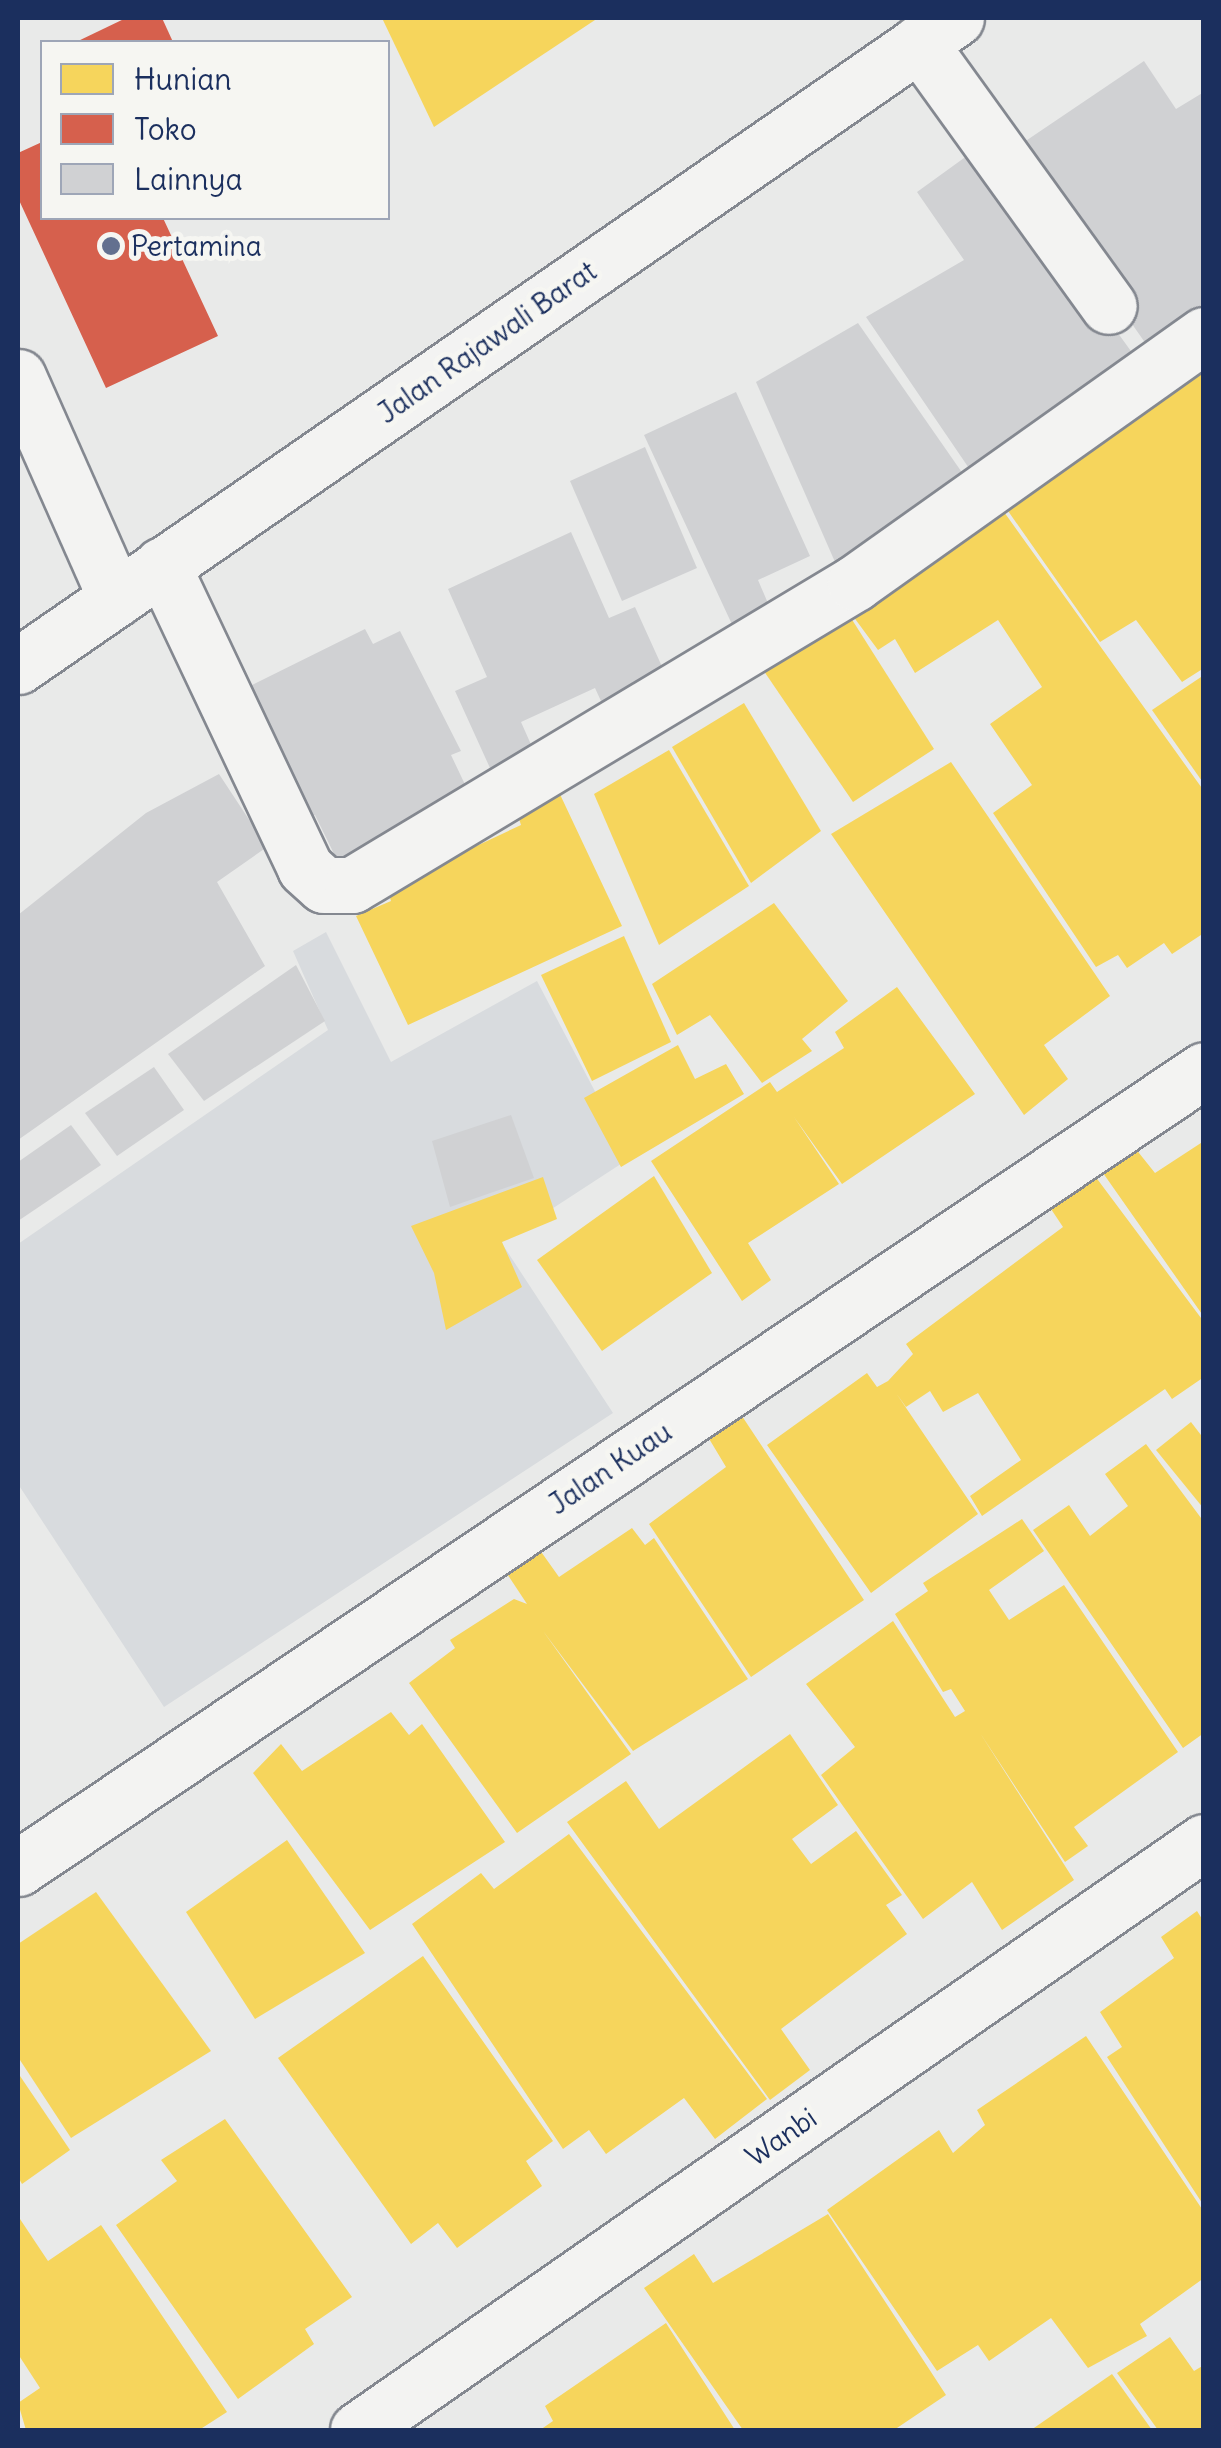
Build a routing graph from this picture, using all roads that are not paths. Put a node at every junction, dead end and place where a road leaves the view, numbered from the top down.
1 (938, 30) edge
2 (1108, 306) dead end
3 (1204, 335) edge
4 (18, 378) edge
5 (162, 565) junction
6 (116, 598) junction
7 (18, 666) edge
8 (1204, 1070) edge
9 (1204, 1842) edge
10 (18, 1868) edge
11 (358, 2430) edge

1 - 2 main road
1 - 5 main road, Jalan Rajawali Barat
3 - 5 main road
4 - 6 main road
5 - 6 main road, Jalan Rajawali Barat
6 - 7 main road, Jalan Rajawali Barat
8 - 10 main road, Jalan Kuau
9 - 11 main road, Wanbi

